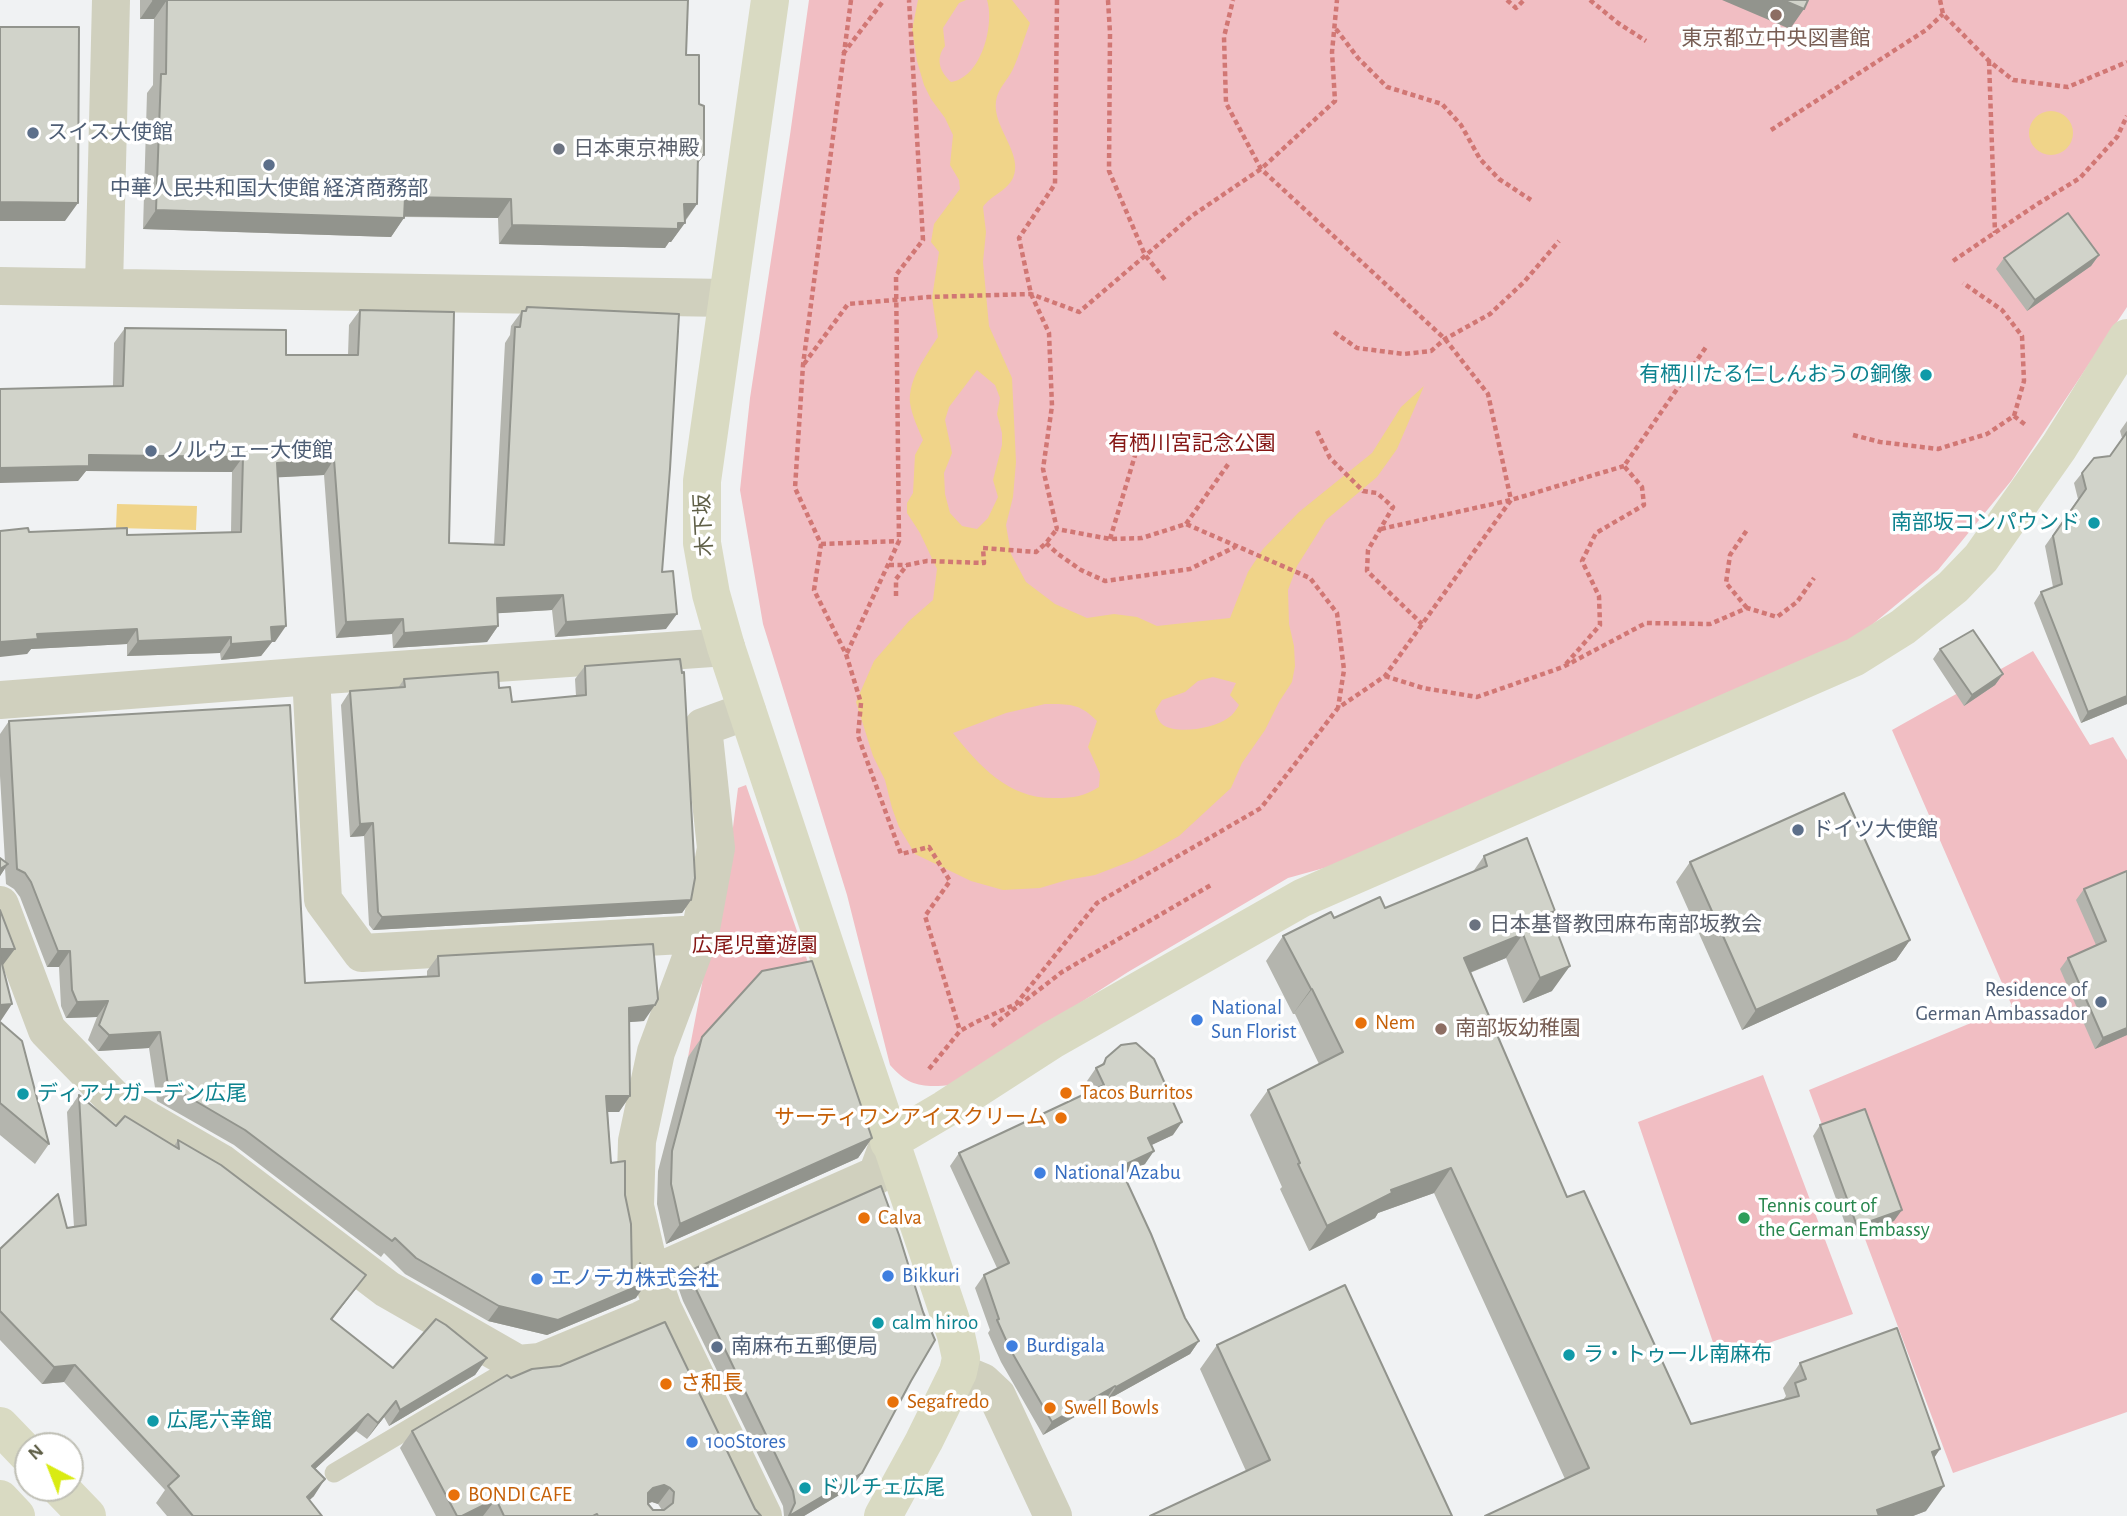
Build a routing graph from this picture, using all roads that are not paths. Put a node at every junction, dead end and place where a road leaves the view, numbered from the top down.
1 (111, 0) edge
2 (770, 0) edge
3 (0, 286) edge
4 (104, 287) junction
5 (727, 298) junction
6 (2125, 347) edge
7 (726, 648) junction
8 (311, 676) junction
9 (0, 700) edge
10 (747, 711) junction
11 (0, 905) edge
12 (701, 934) junction
13 (889, 1142) junction
14 (657, 1292) junction
15 (518, 1364) junction
16 (958, 1372) junction
17 (0, 1426) edge
18 (14, 1440) edge
19 (334, 1473) edge
20 (0, 1499) edge
21 (74, 1502) edge
22 (16, 1516) edge
23 (87, 1516) edge
24 (763, 1516) edge
25 (883, 1516) edge
26 (1053, 1516) edge

1 - 4 street
2 - 5 street, 木下坂
3 - 4 street
4 - 5 street
5 - 7 street, 木下坂
6 - 13 street
7 - 8 street
7 - 10 street, 木下坂
8 - 9 street
8 - 12 street
10 - 12 street
10 - 13 street, 木下坂
11 - 15 street
12 - 14 street
13 - 14 street
13 - 16 street, 木下坂
14 - 15 street
14 - 24 street
15 - 19 lane
16 - 25 street
16 - 26 street
17 - 18 street
20 - 22 street
21 - 23 street

